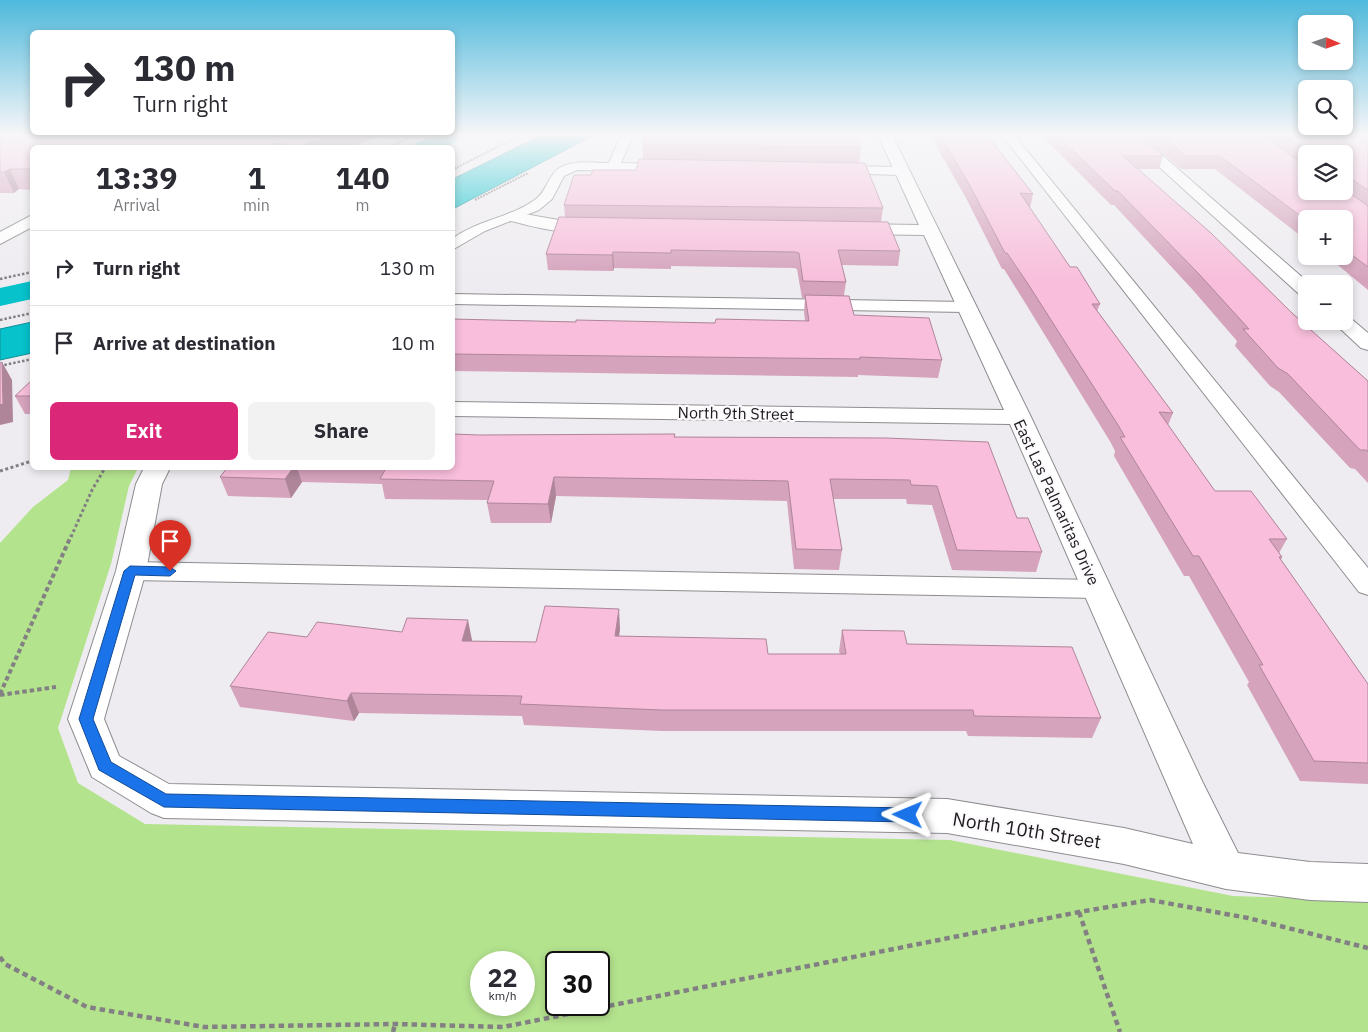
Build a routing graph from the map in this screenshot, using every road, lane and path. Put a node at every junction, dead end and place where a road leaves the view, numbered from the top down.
1 (553, 183) edge
2 (907, 183) edge
3 (1046, 183) edge
4 (1185, 183) edge
5 (513, 218) junction
6 (30, 221) edge
7 (608, 227) edge
8 (842, 229) edge
9 (930, 230) junction
10 (0, 239) edge
11 (455, 244) edge
12 (30, 272) edge
13 (0, 279) edge
14 (1298, 283) edge
15 (455, 299) edge
16 (966, 307) junction
17 (30, 313) edge
18 (0, 320) edge
19 (1352, 330) edge
20 (1368, 344) edge
21 (30, 359) edge
22 (0, 366) edge
23 (455, 410) edge
24 (1019, 417) junction
25 (30, 463) edge
26 (104, 470) edge
27 (156, 470) edge
28 (0, 471) edge
29 (130, 571) junction
30 (1368, 586) edge
31 (1097, 589) junction
32 (92, 692) junction
33 (0, 695) edge
34 (1226, 870) junction
35 (1368, 882) edge
36 (1079, 912) junction
37 (1368, 948) edge
38 (0, 957) edge
39 (395, 1024) junction
40 (393, 1032) edge
41 (1120, 1032) edge

1 - 5 lane
2 - 9 street, East Las Palmaritas Drive
3 - 30 lane
4 - 14 street
5 - 7 street
5 - 11 lane
6 - 10 street
8 - 9 street
9 - 16 street, East Las Palmaritas Drive
12 - 13 path
15 - 16 lane
16 - 24 street, East Las Palmaritas Drive
17 - 18 path
19 - 20 street
21 - 22 path
23 - 24 street, North 9th Street
24 - 31 street, East Las Palmaritas Drive
25 - 28 path
26 - 33 path
27 - 29 street, North 10th Street
29 - 31 lane
29 - 32 street, North 10th Street
31 - 34 street, East Las Palmaritas Drive
32 - 33 path
32 - 34 street, North 10th Street
34 - 35 street, North 10th Street
36 - 37 path
36 - 39 path
36 - 41 path
38 - 39 path
39 - 40 path

